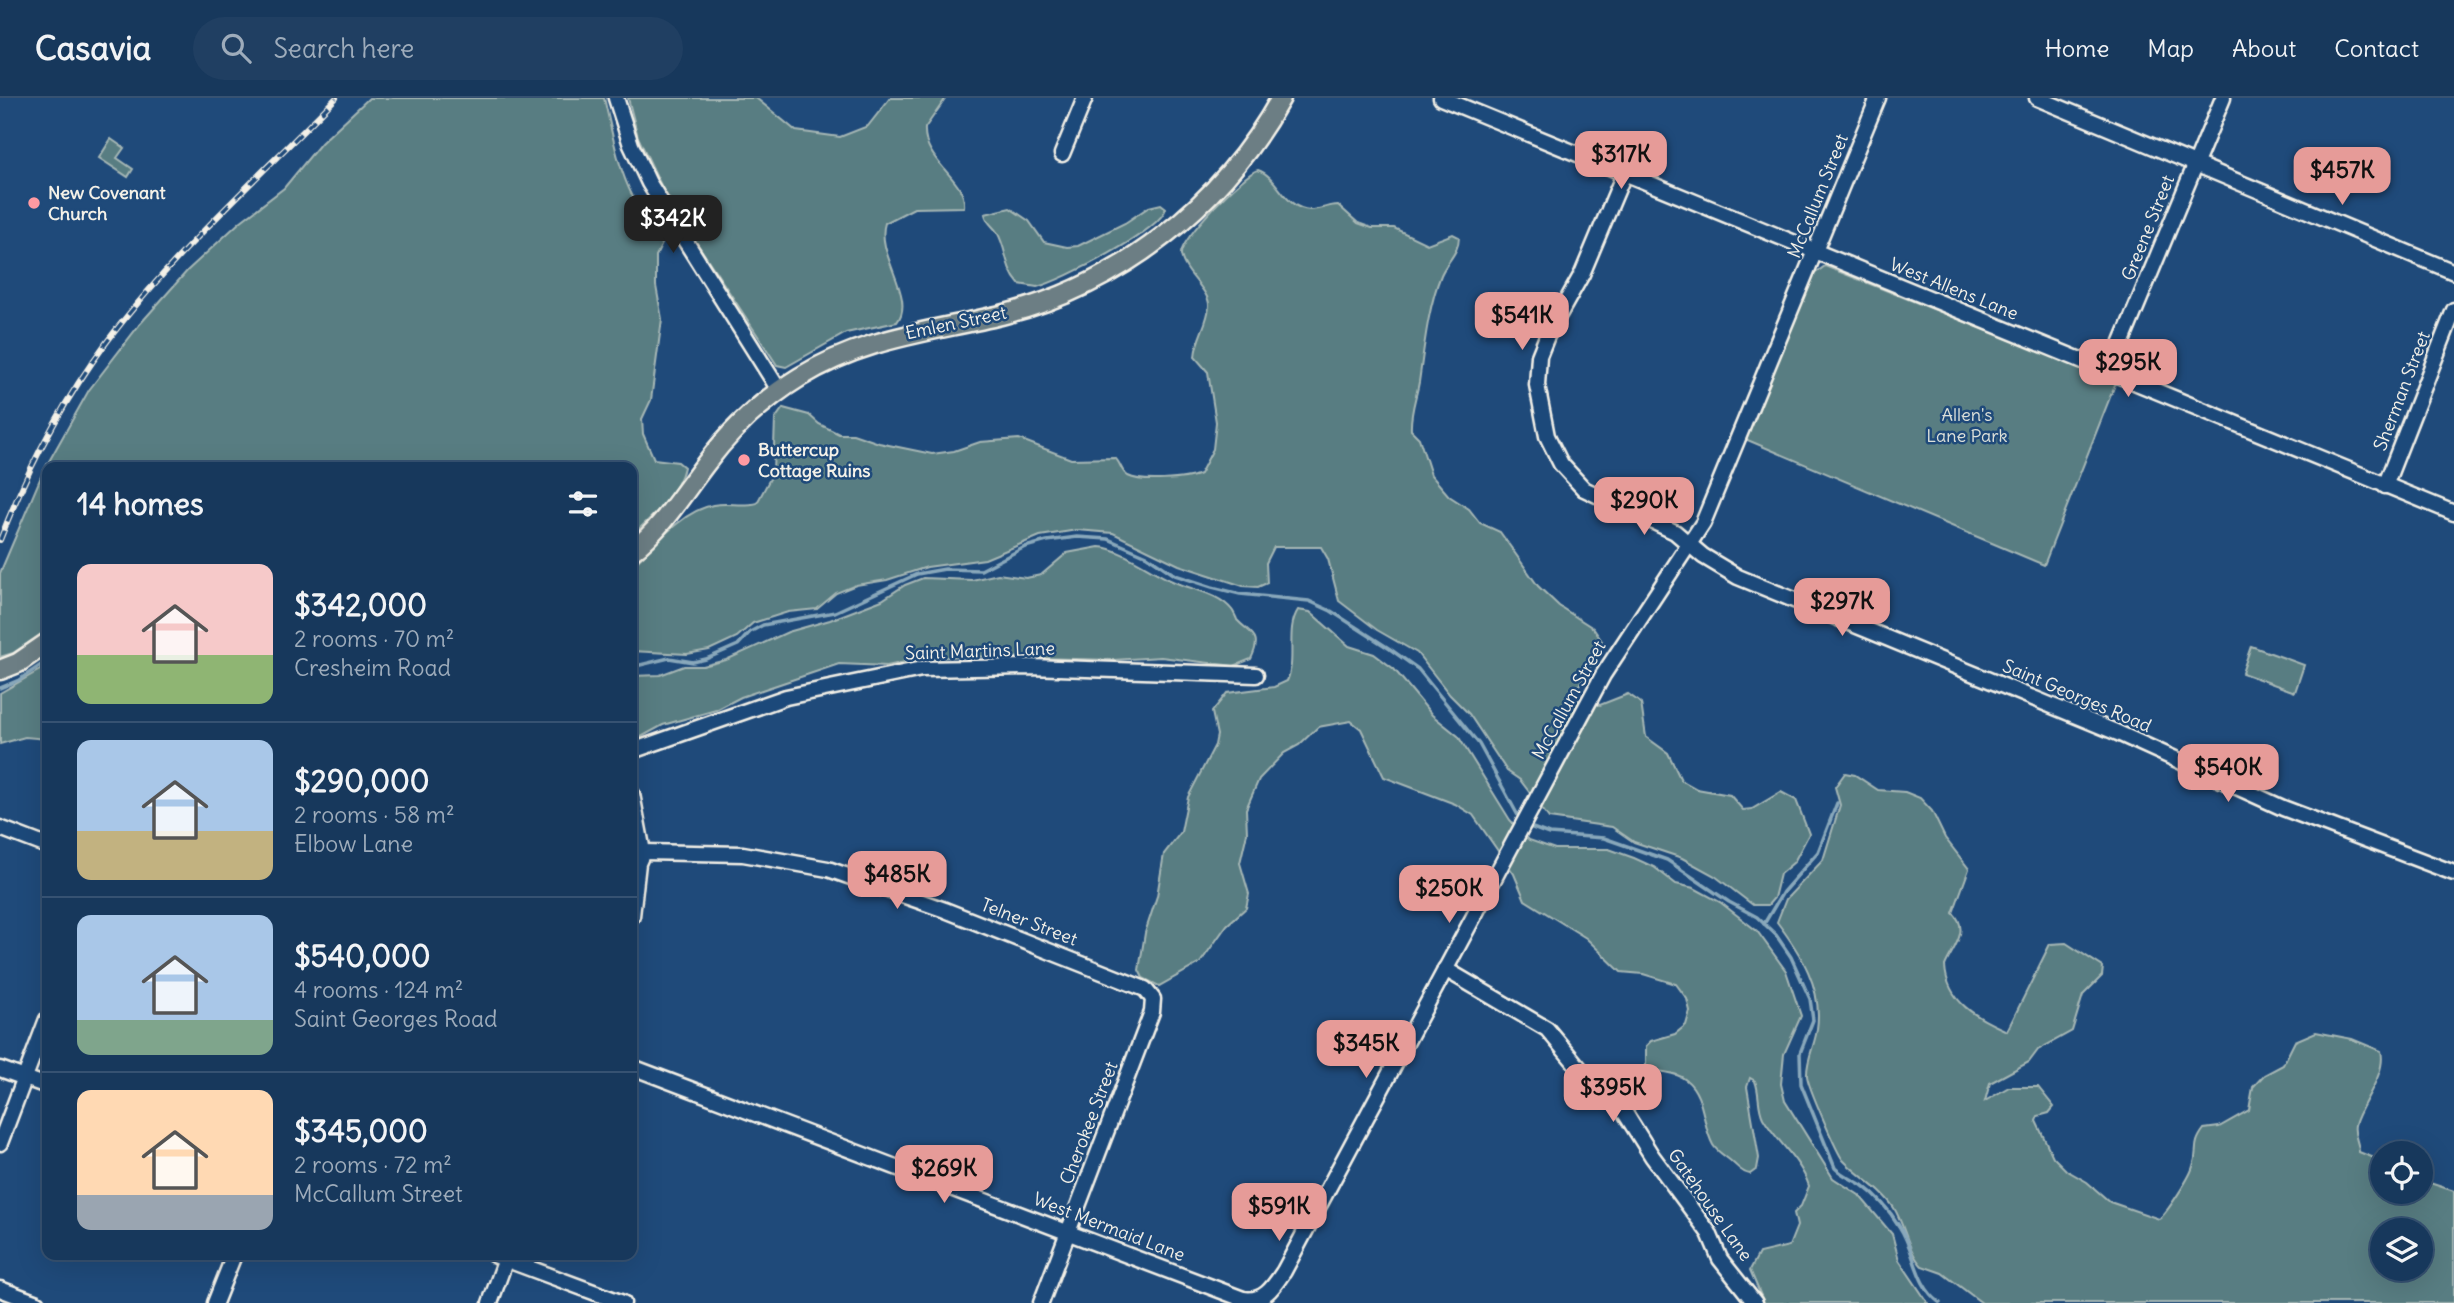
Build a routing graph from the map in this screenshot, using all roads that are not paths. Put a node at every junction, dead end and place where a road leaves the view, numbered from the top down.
1 (616, 98) edge
2 (1085, 98) edge
3 (1281, 98) edge
4 (1441, 98) edge
5 (1878, 98) edge
6 (2036, 98) edge
7 (2223, 98) edge
8 (1062, 154) dead end
9 (2195, 164) junction
10 (1624, 174) junction
11 (1815, 253) junction
12 (2454, 272) edge
13 (2454, 310) edge
14 (2109, 373) junction
15 (779, 390) junction
16 (2385, 486) junction
17 (2454, 513) edge
18 (1691, 544) junction
19 (637, 546) edge
20 (42, 646) edge
21 (0, 670) edge
22 (1256, 675) dead end
23 (637, 749) edge
24 (637, 820) edge
25 (0, 828) edge
26 (42, 844) edge
27 (643, 852) junction
28 (637, 872) edge
29 (2454, 873) edge
30 (1446, 969) junction
31 (1150, 995) joint
32 (42, 1032) edge
33 (0, 1069) edge
34 (637, 1069) edge
35 (24, 1078) junction
36 (42, 1084) edge
37 (0, 1143) edge
38 (1069, 1232) junction
39 (231, 1260) edge
40 (499, 1260) edge
41 (508, 1260) edge
42 (0, 1289) edge
43 (1259, 1301) edge
44 (37, 1303) edge
45 (215, 1303) edge
46 (490, 1303) edge
47 (623, 1303) edge
48 (1041, 1303) edge
49 (1755, 1303) edge

1 - 15 street
2 - 8 street
3 - 15 main road, Emlen Street
4 - 10 street, West Allens Lane
5 - 11 street, McCallum Street
6 - 9 street
7 - 9 street, Greene Street
9 - 12 street
9 - 14 street, Greene Street
10 - 11 street, West Allens Lane
10 - 18 street, Saint Georges Road
11 - 14 street, West Allens Lane
11 - 18 street, McCallum Street
13 - 16 street, Sherman Street
14 - 16 street, West Allens Lane
15 - 19 main road, Emlen Street
16 - 17 street, West Allens Lane
18 - 29 street, Saint Georges Road
18 - 30 street, McCallum Street
20 - 21 main road
22 - 23 street, Saint Martins Lane
24 - 27 street
25 - 26 street
27 - 28 street
27 - 31 street, Telner Street
30 - 43 street, McCallum Street
30 - 49 street, Gatehouse Lane
31 - 38 street, Cherokee Street
32 - 35 street
33 - 35 street
34 - 38 street, West Mermaid Lane
35 - 36 street
35 - 37 street
38 - 43 street, West Mermaid Lane
38 - 48 street, Cherokee Street
39 - 45 street
40 - 46 street
41 - 47 street
42 - 44 street

